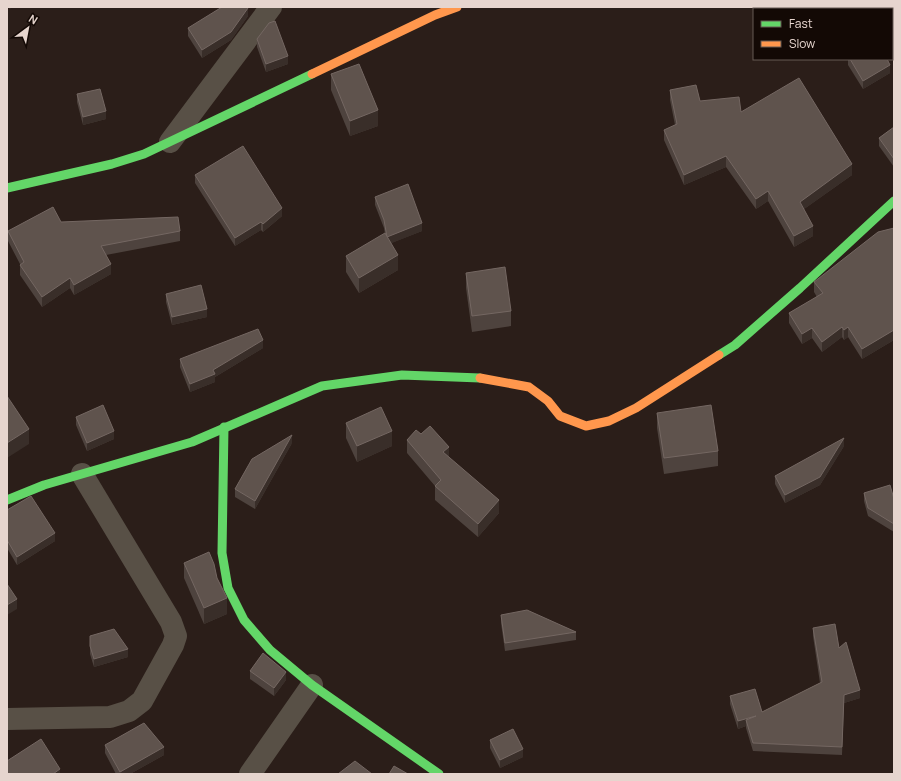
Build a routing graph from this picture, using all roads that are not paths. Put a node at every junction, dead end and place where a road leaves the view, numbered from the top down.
1 (271, 7) edge
2 (457, 7) edge
3 (170, 142) junction
4 (7, 188) edge
5 (894, 202) edge
6 (224, 427) junction
7 (82, 474) junction
8 (7, 500) edge
9 (312, 685) junction
10 (7, 719) edge
11 (250, 774) edge
12 (439, 774) edge

1 - 3 street
2 - 3 street
3 - 4 street
5 - 6 street
6 - 7 street
6 - 9 street
7 - 8 street
7 - 10 street
9 - 11 street
9 - 12 street

